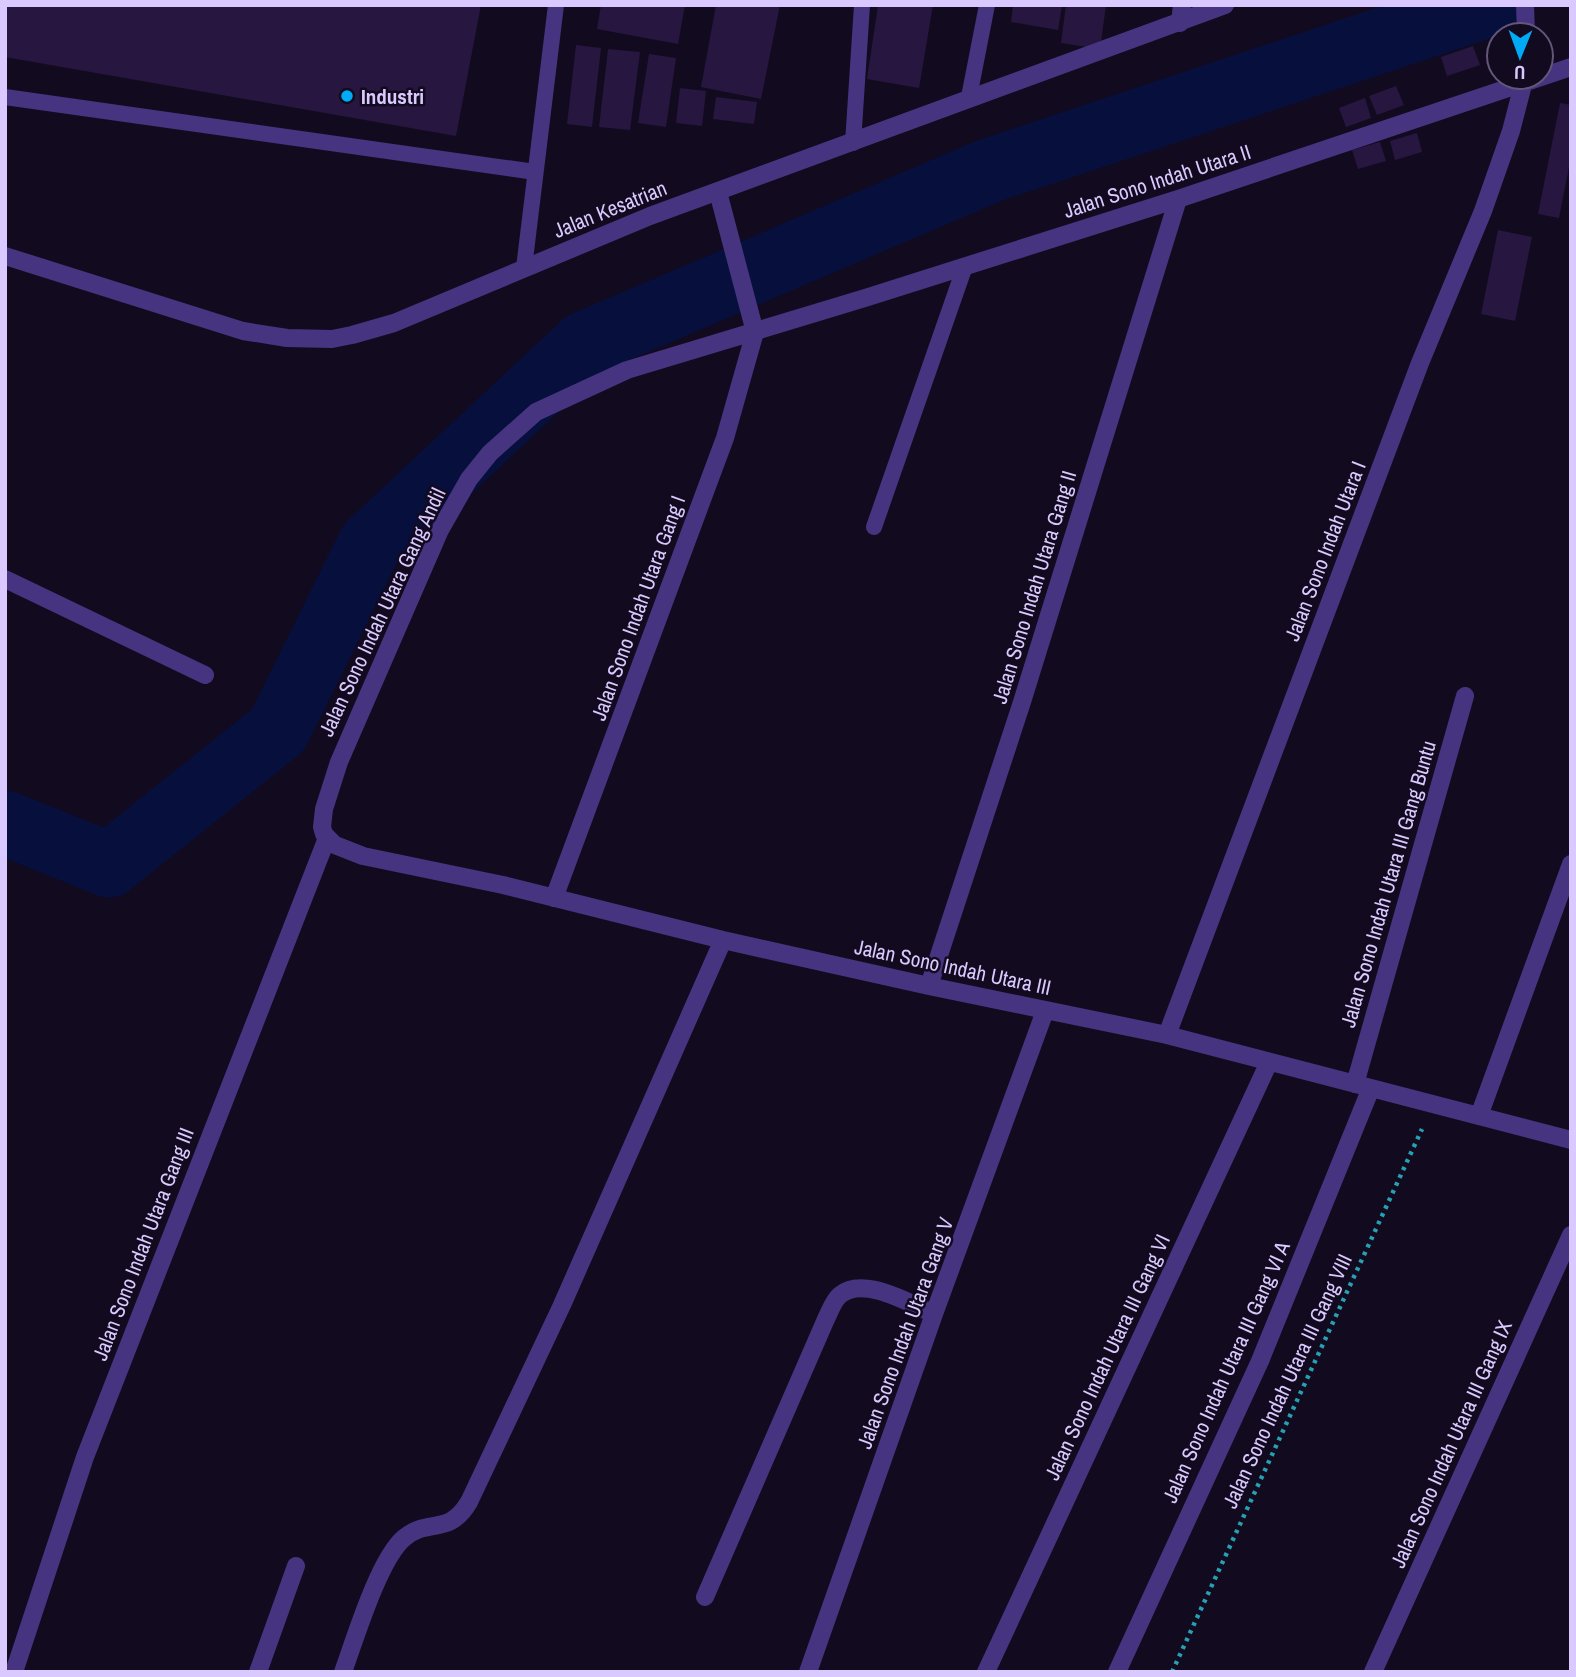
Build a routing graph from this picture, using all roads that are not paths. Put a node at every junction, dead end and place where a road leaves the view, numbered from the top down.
1 (555, 5) edge
2 (862, 5) edge
3 (987, 5) edge
4 (1224, 5) edge
5 (1181, 14) edge
6 (1493, 91) edge
7 (1522, 91) edge
8 (5, 97) edge
9 (969, 97) junction
10 (853, 143) junction
11 (536, 172) junction
12 (718, 192) junction
13 (1178, 199) junction
14 (5, 256) edge
15 (965, 266) junction
16 (524, 268) junction
17 (754, 325) junction
18 (874, 527) dead end
19 (5, 579) edge
20 (205, 675) dead end
21 (1465, 696) dead end
22 (327, 838) junction
23 (1571, 864) edge
24 (554, 898) junction
25 (723, 940) junction
26 (929, 986) junction
27 (1045, 1011) junction
28 (1167, 1035) junction
29 (1269, 1062) junction
30 (1363, 1086) junction
31 (1479, 1116) junction
32 (1571, 1140) edge
33 (1571, 1236) edge
34 (934, 1314) junction
35 (296, 1566) dead end
36 (705, 1597) dead end
37 (13, 1672) edge
38 (258, 1672) edge
39 (343, 1672) edge
40 (808, 1672) edge
41 (986, 1672) edge
42 (1117, 1672) edge
43 (1373, 1672) edge

1 - 11 lane
2 - 10 lane
3 - 9 lane
4 - 5 street, Jalan Kesatrian
5 - 9 street, Jalan Kesatrian
6 - 13 street, Jalan Sono Indah Utara II
7 - 28 street, Jalan Sono Indah Utara I
8 - 11 lane
9 - 10 street, Jalan Kesatrian
10 - 12 street, Jalan Kesatrian
11 - 16 lane
12 - 16 street, Jalan Kesatrian
12 - 17 street
13 - 15 street, Jalan Sono Indah Utara II
13 - 26 street, Jalan Sono Indah Utara Gang II
14 - 16 street, Jalan Kesatrian
15 - 17 street, Jalan Sono Indah Utara II
15 - 18 lane
17 - 22 street, Jalan Sono Indah Utara Gang Andil
17 - 24 street, Jalan Sono Indah Utara Gang I
19 - 20 street
21 - 30 street, Jalan Sono Indah Utara III Gang Buntu
22 - 24 street, Jalan Sono Indah Utara III
22 - 37 street, Jalan Sono Indah Utara Gang III
23 - 31 street
24 - 25 street, Jalan Sono Indah Utara III
25 - 26 street, Jalan Sono Indah Utara III
25 - 39 street
26 - 27 street, Jalan Sono Indah Utara III
27 - 28 street, Jalan Sono Indah Utara III
27 - 34 street, Jalan Sono Indah Utara Gang V
28 - 29 street, Jalan Sono Indah Utara III
29 - 30 street, Jalan Sono Indah Utara III
29 - 41 street, Jalan Sono Indah Utara III Gang VI
30 - 31 street, Jalan Sono Indah Utara III
30 - 42 street, Jalan Sono Indah Utara III Gang VI A
31 - 32 street, Jalan Sono Indah Utara III
33 - 43 street, Jalan Sono Indah Utara III Gang IX
34 - 36 street
34 - 40 street, Jalan Sono Indah Utara Gang V
35 - 38 street

